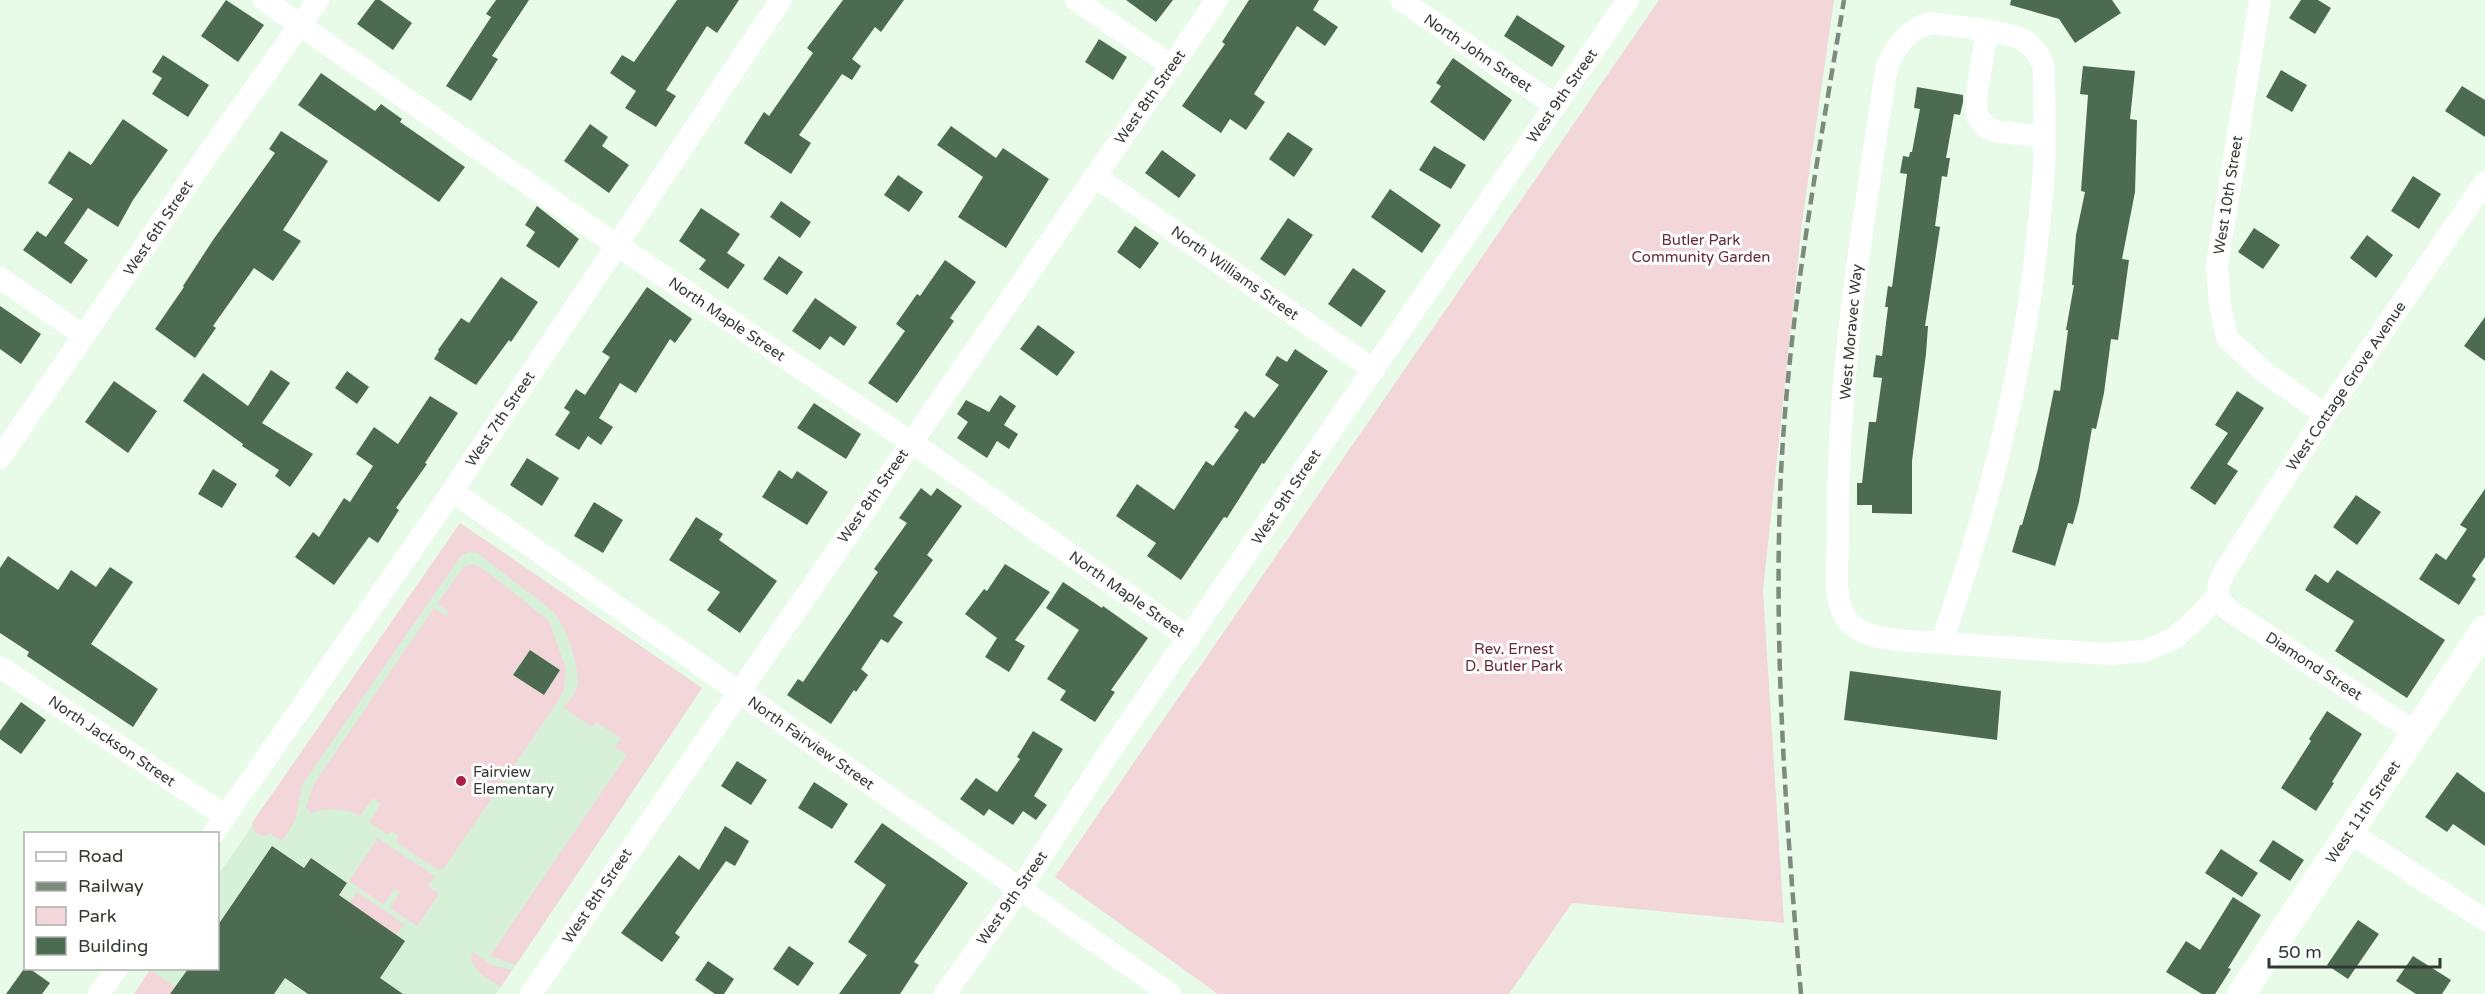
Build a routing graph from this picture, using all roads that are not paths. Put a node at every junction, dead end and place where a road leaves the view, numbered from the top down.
1 (264, 0) edge
2 (318, 0) edge
3 (781, 0) edge
4 (1076, 0) edge
5 (1217, 0) edge
6 (1401, 0) edge
7 (1628, 0) edge
8 (2260, 0) edge
9 (300, 25) junction
10 (1987, 32) junction
11 (1172, 66) junction
12 (1556, 105) junction
13 (2045, 137) junction
14 (1096, 177) junction
15 (2485, 182) edge
16 (618, 246) junction
17 (0, 278) edge
18 (84, 336) junction
19 (1374, 370) junction
20 (2325, 415) junction
21 (911, 442) junction
22 (0, 458) edge
23 (452, 491) junction
24 (2217, 596) junction
25 (2485, 629) edge
26 (1189, 638) junction
27 (1941, 643) junction
28 (0, 667) edge
29 (738, 692) junction
30 (2415, 732) junction
31 (219, 825) edge
32 (2349, 832) junction
33 (1020, 888) junction
34 (2485, 920) edge
35 (116, 970) edge
36 (99, 994) edge
37 (531, 994) edge
38 (945, 994) edge
39 (1170, 994) edge
40 (2241, 994) edge

1 - 9 street, North Maple Street
2 - 9 street, West 6th Street
3 - 16 street, West 7th Street
4 - 11 street
5 - 11 street, West 8th Street
6 - 12 street, North John Street
7 - 12 street, West 9th Street
8 - 20 street, West 10th Street
9 - 16 street, North Maple Street
9 - 18 street, West 6th Street
10 - 13 street, West Moravec Way
10 - 13 street
10 - 27 street, West Moravec Way
11 - 14 street, West 8th Street
12 - 19 street, West 9th Street
13 - 27 street, West Moravec Way
14 - 19 street, North Williams Street
14 - 21 street, West 8th Street
15 - 20 street, West Cottage Grove Avenue
16 - 21 street, North Maple Street
16 - 23 street, West 7th Street
17 - 18 street
18 - 22 street, West 6th Street
19 - 26 street, West 9th Street
20 - 24 street, West Cottage Grove Avenue
21 - 26 street, North Maple Street
21 - 29 street, West 8th Street
23 - 29 street, North Fairview Street
23 - 31 street, West 7th Street
24 - 27 street, West Moravec Way
24 - 30 street, Diamond Street
25 - 30 street, West 11th Street
26 - 33 street, West 9th Street
28 - 31 street, North Jackson Street
29 - 33 street, North Fairview Street
29 - 37 street, West 8th Street
30 - 32 street, West 11th Street
32 - 34 street
32 - 40 street, West 11th Street
33 - 38 street, West 9th Street
33 - 39 street, North Fairview Street
35 - 36 street

